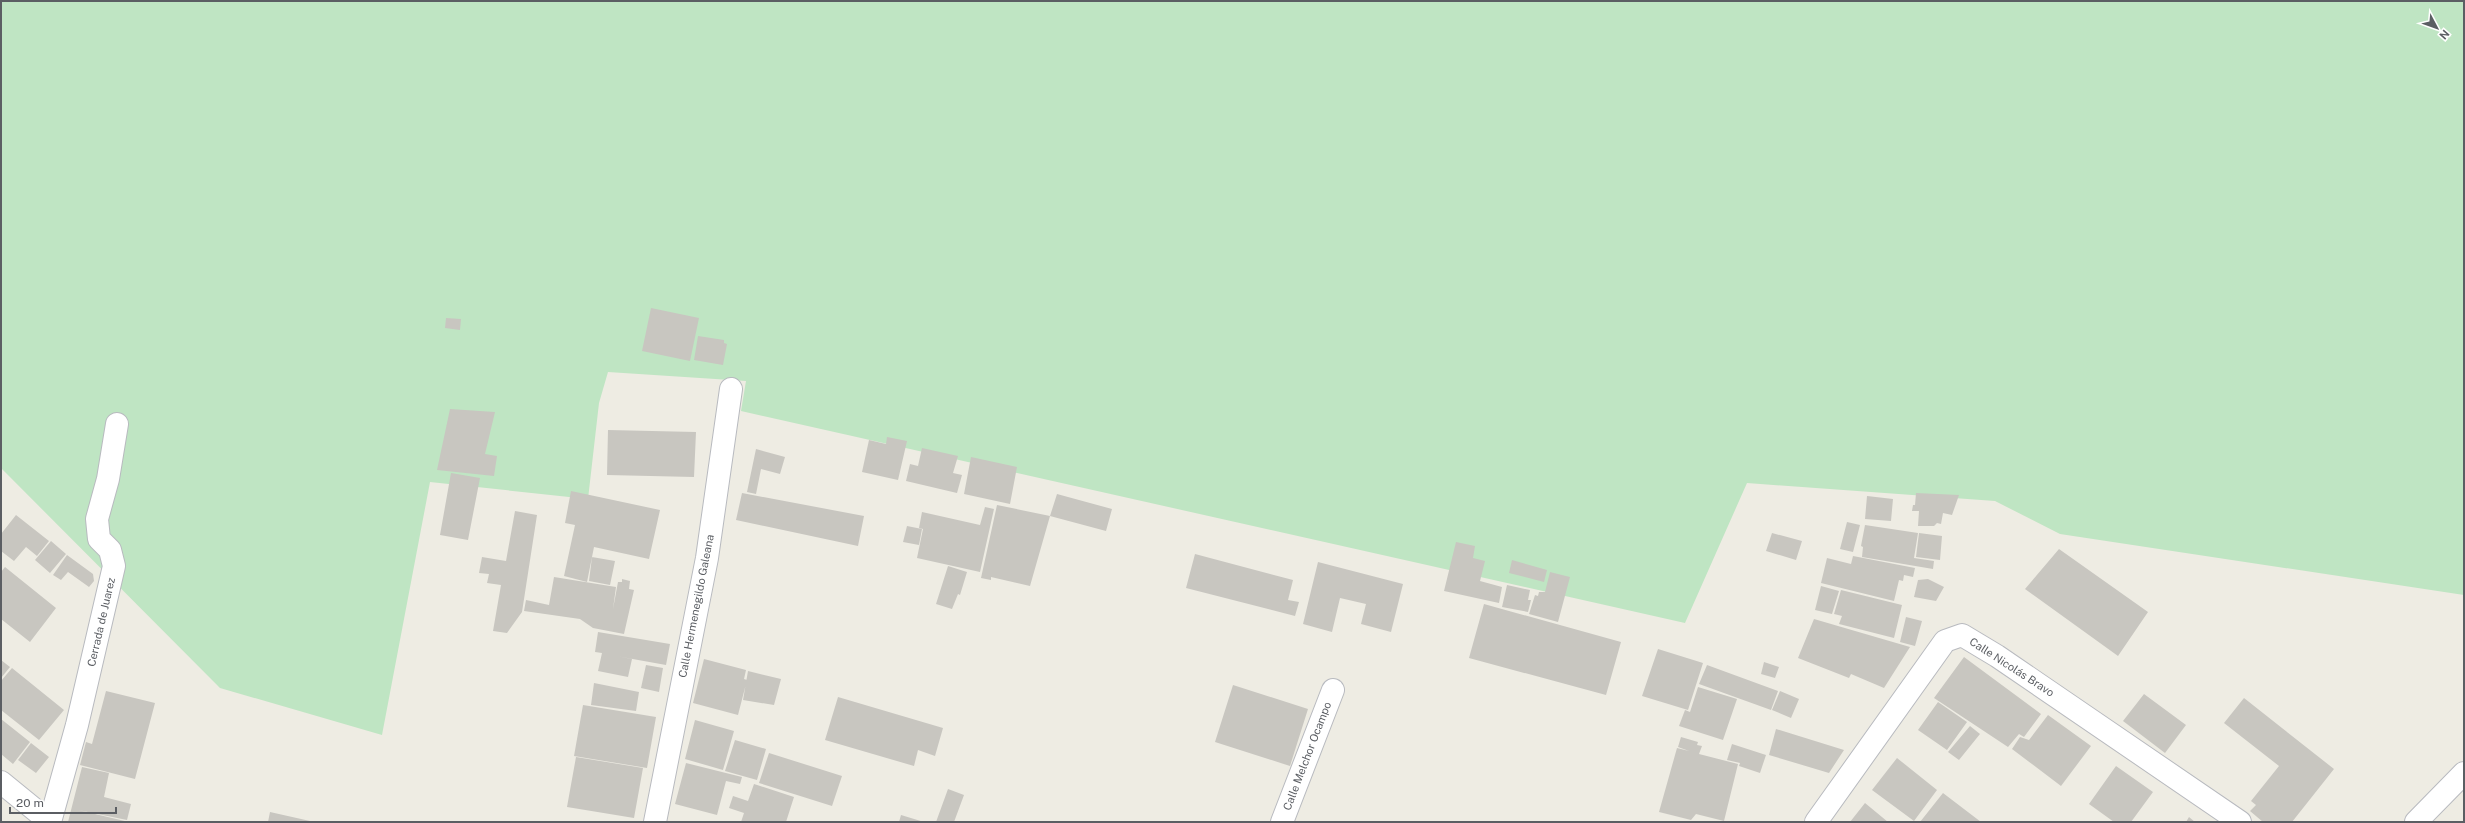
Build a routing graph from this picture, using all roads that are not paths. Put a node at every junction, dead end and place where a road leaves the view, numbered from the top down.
1 (731, 389) dead end
2 (117, 424) dead end
3 (1333, 690) dead end
4 (2464, 773) edge
5 (1, 782) edge
6 (50, 822) edge
7 (655, 822) edge
8 (1282, 822) edge
9 (1816, 822) edge
10 (2240, 822) edge
11 (2416, 822) edge

1 - 7 street, Calle Hermenegildo Galeana
2 - 6 street, Cerrada de Juarez
3 - 8 street, Calle Melchor Ocampo
4 - 11 street
5 - 6 street
9 - 10 street, Calle Nicolás Bravo

